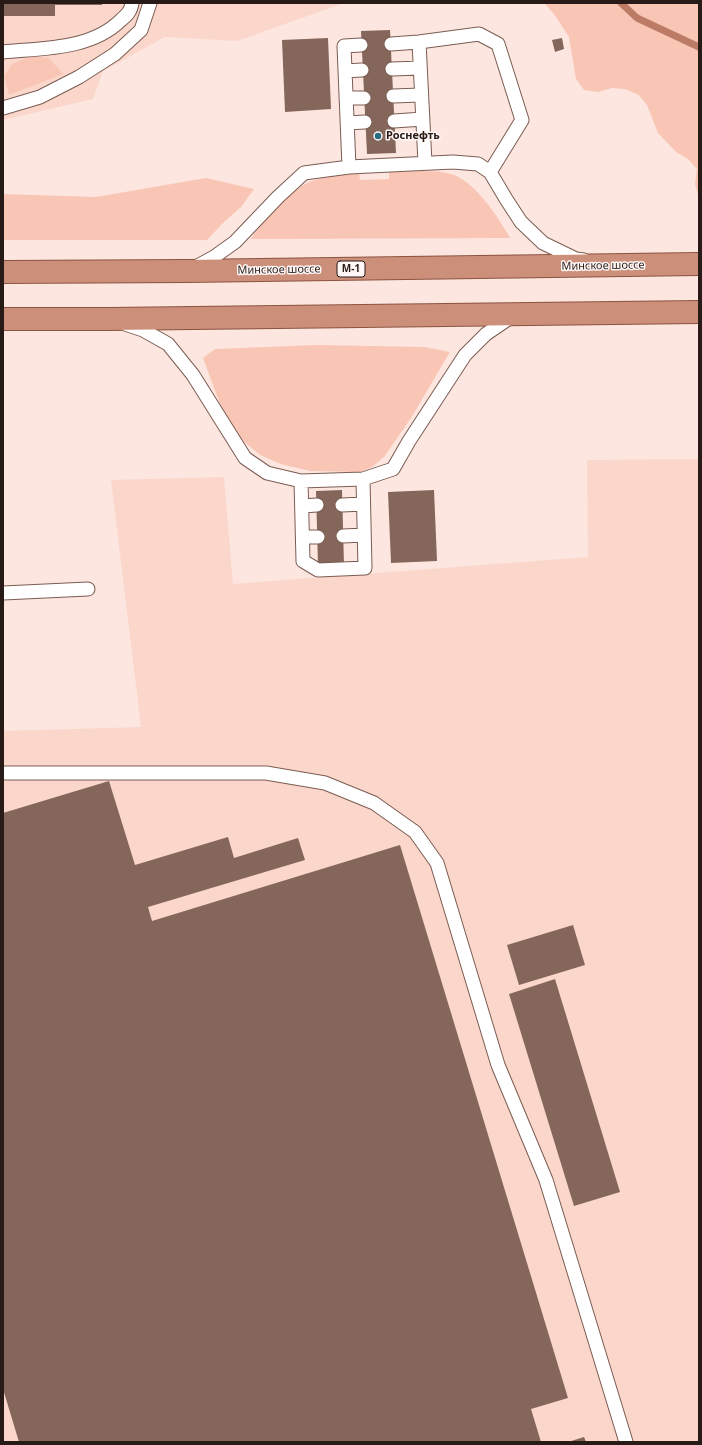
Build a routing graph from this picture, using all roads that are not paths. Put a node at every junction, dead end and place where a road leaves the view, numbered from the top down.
1 (132, 3) edge
2 (150, 3) edge
3 (419, 42) junction
4 (391, 44) dead end
5 (361, 45) dead end
6 (3, 52) edge
7 (420, 68) junction
8 (392, 69) dead end
9 (362, 70) dead end
10 (345, 71) junction
11 (421, 95) junction
12 (393, 96) dead end
13 (346, 98) junction
14 (364, 98) dead end
15 (3, 108) edge
16 (423, 119) junction
17 (394, 120) dead end
18 (365, 122) dead end
19 (347, 123) junction
20 (425, 163) junction
21 (350, 167) junction
22 (490, 172) junction
23 (699, 264) edge
24 (611, 265) junction
25 (3, 272) edge
26 (187, 272) junction
27 (699, 312) edge
28 (535, 313) junction
29 (3, 319) edge
30 (109, 319) junction
31 (363, 479) junction
32 (301, 480) junction
33 (363, 504) junction
34 (317, 505) dead end
35 (342, 505) dead end
36 (302, 506) junction
37 (364, 535) junction
38 (343, 536) dead end
39 (303, 537) junction
40 (318, 537) dead end
41 (88, 589) dead end
42 (3, 593) edge
43 (3, 772) edge
44 (626, 1442) edge

1 - 6 lane
2 - 15 lane
3 - 4 lane
3 - 7 lane
3 - 22 lane
5 - 10 lane
7 - 8 lane
7 - 11 lane
9 - 10 lane
10 - 13 lane
11 - 12 lane
11 - 16 lane
13 - 14 lane
13 - 19 lane
16 - 17 lane
16 - 20 lane
18 - 19 lane
19 - 21 lane
20 - 21 lane
20 - 22 lane
21 - 26 lane
22 - 24 lane
23 - 24 highway, Минское шоссе / М-1
24 - 26 highway, Минское шоссе / М-1
25 - 26 highway, Минское шоссе / М-1
27 - 28 highway
28 - 30 highway
28 - 31 lane
29 - 30 highway
30 - 32 lane
31 - 32 lane
31 - 33 lane
32 - 36 lane
33 - 35 lane
33 - 37 lane
34 - 36 lane
36 - 39 lane
37 - 38 lane
37 - 39 lane
39 - 40 lane
41 - 42 lane
43 - 44 lane

